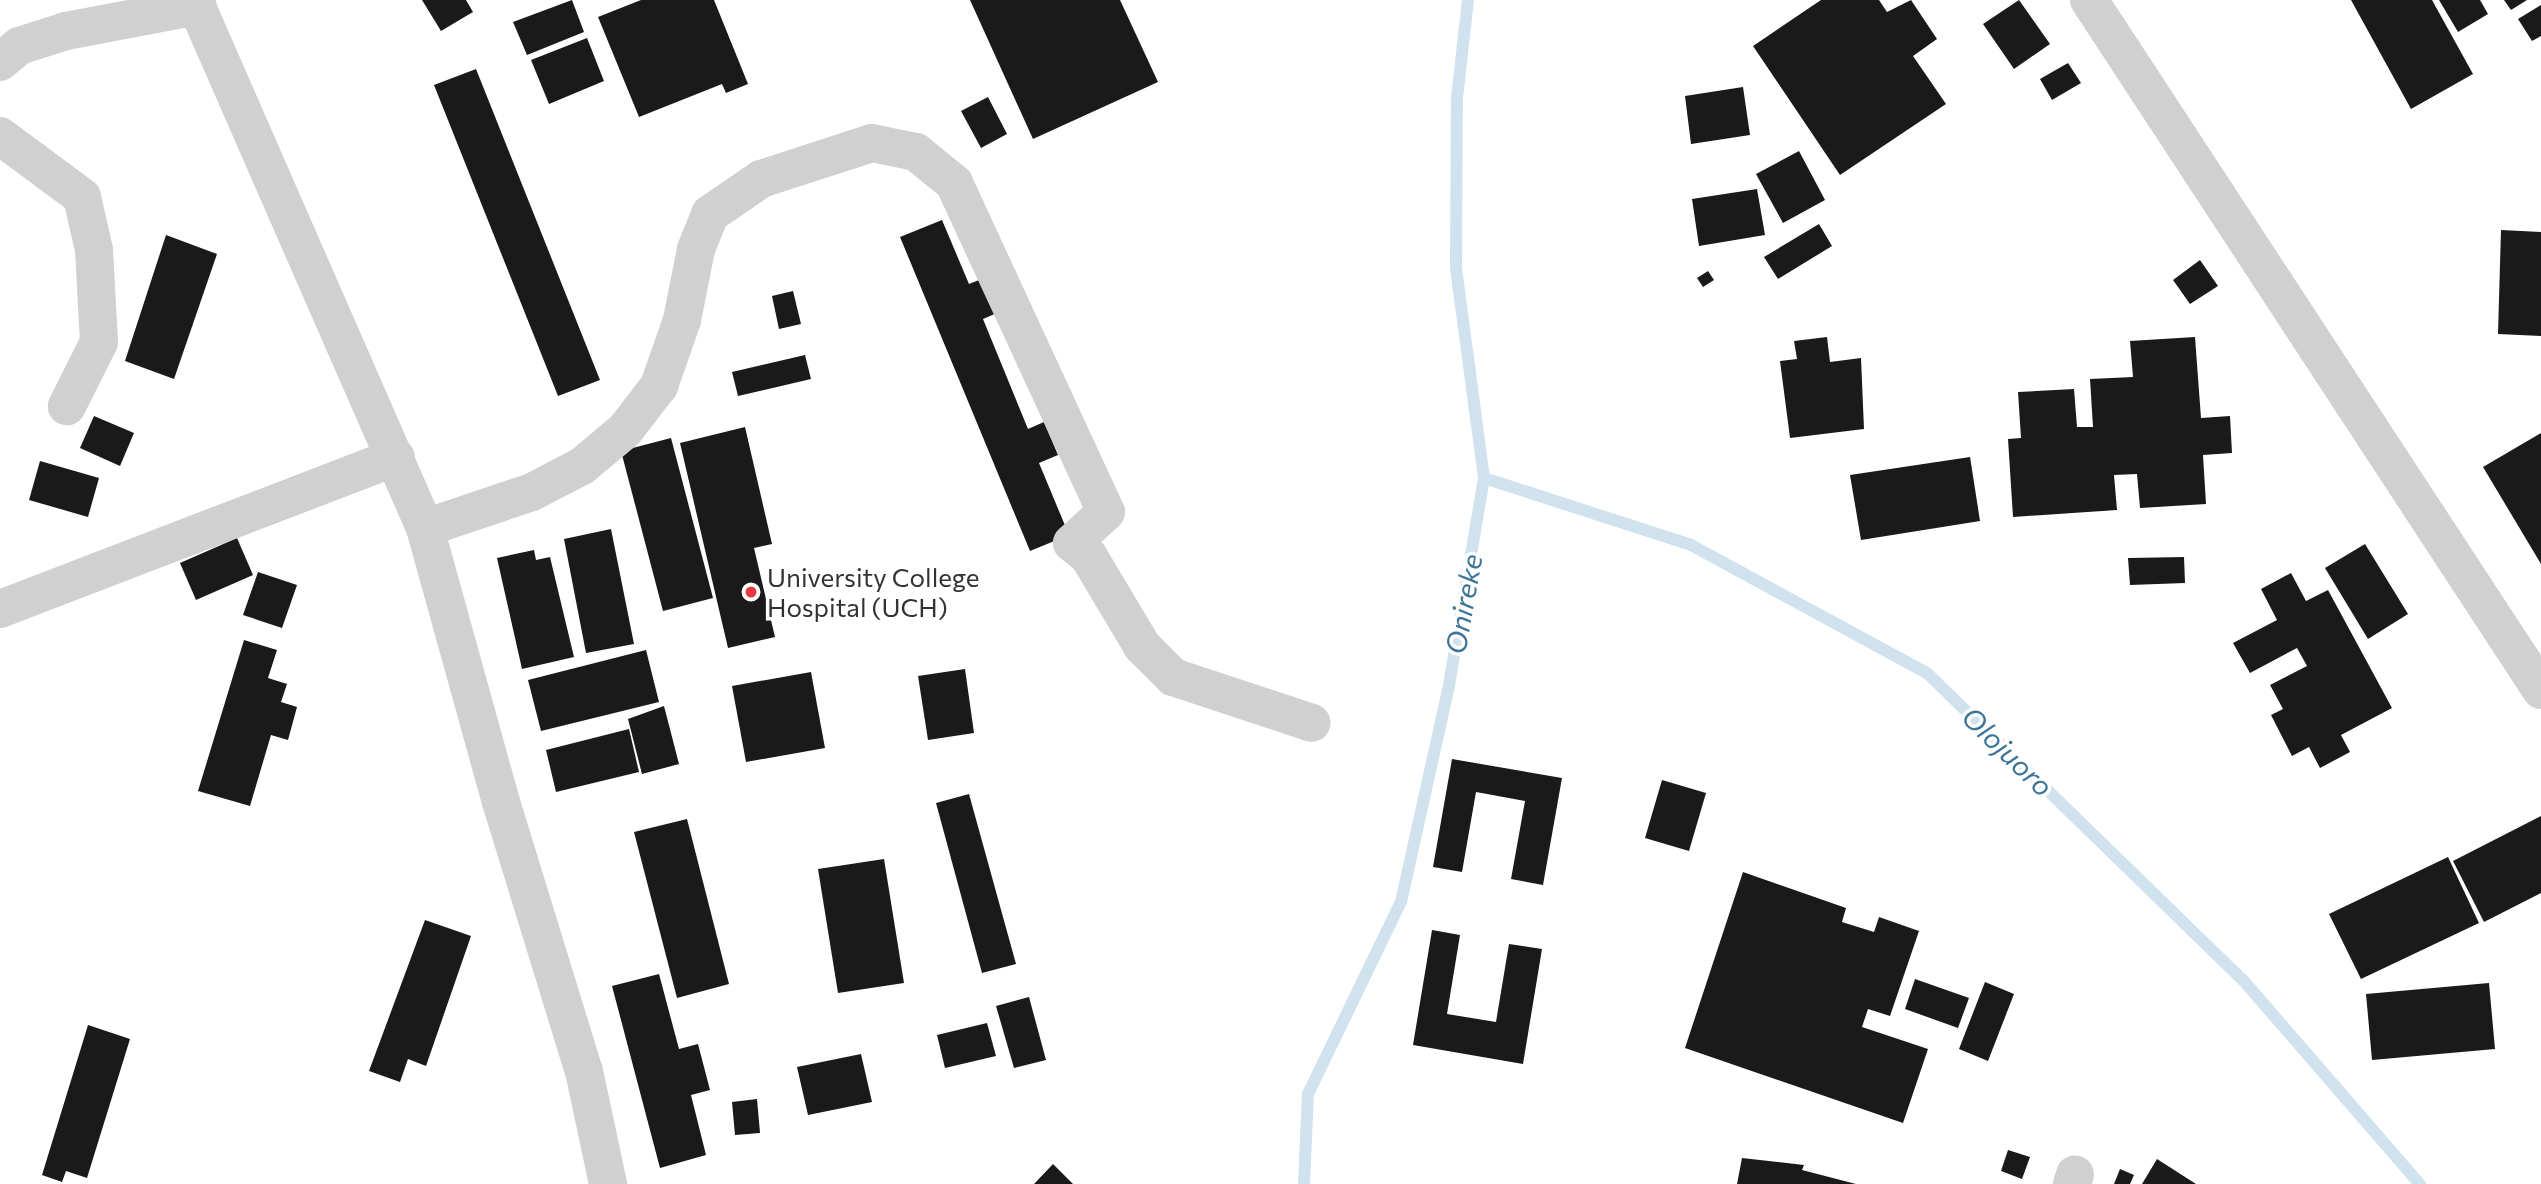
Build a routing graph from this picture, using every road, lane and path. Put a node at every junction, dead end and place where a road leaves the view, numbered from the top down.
1 (2089, 0) edge
2 (196, 3) edge
3 (0, 62) edge
4 (0, 136) edge
5 (67, 406) dead end
6 (396, 457) junction
7 (425, 528) junction
8 (0, 609) edge
9 (2541, 690) edge
10 (1312, 723) dead end
11 (608, 1184) edge

1 - 9 street
2 - 3 street
2 - 6 street
4 - 5 street
6 - 7 street
6 - 8 street
7 - 10 street
7 - 11 street

